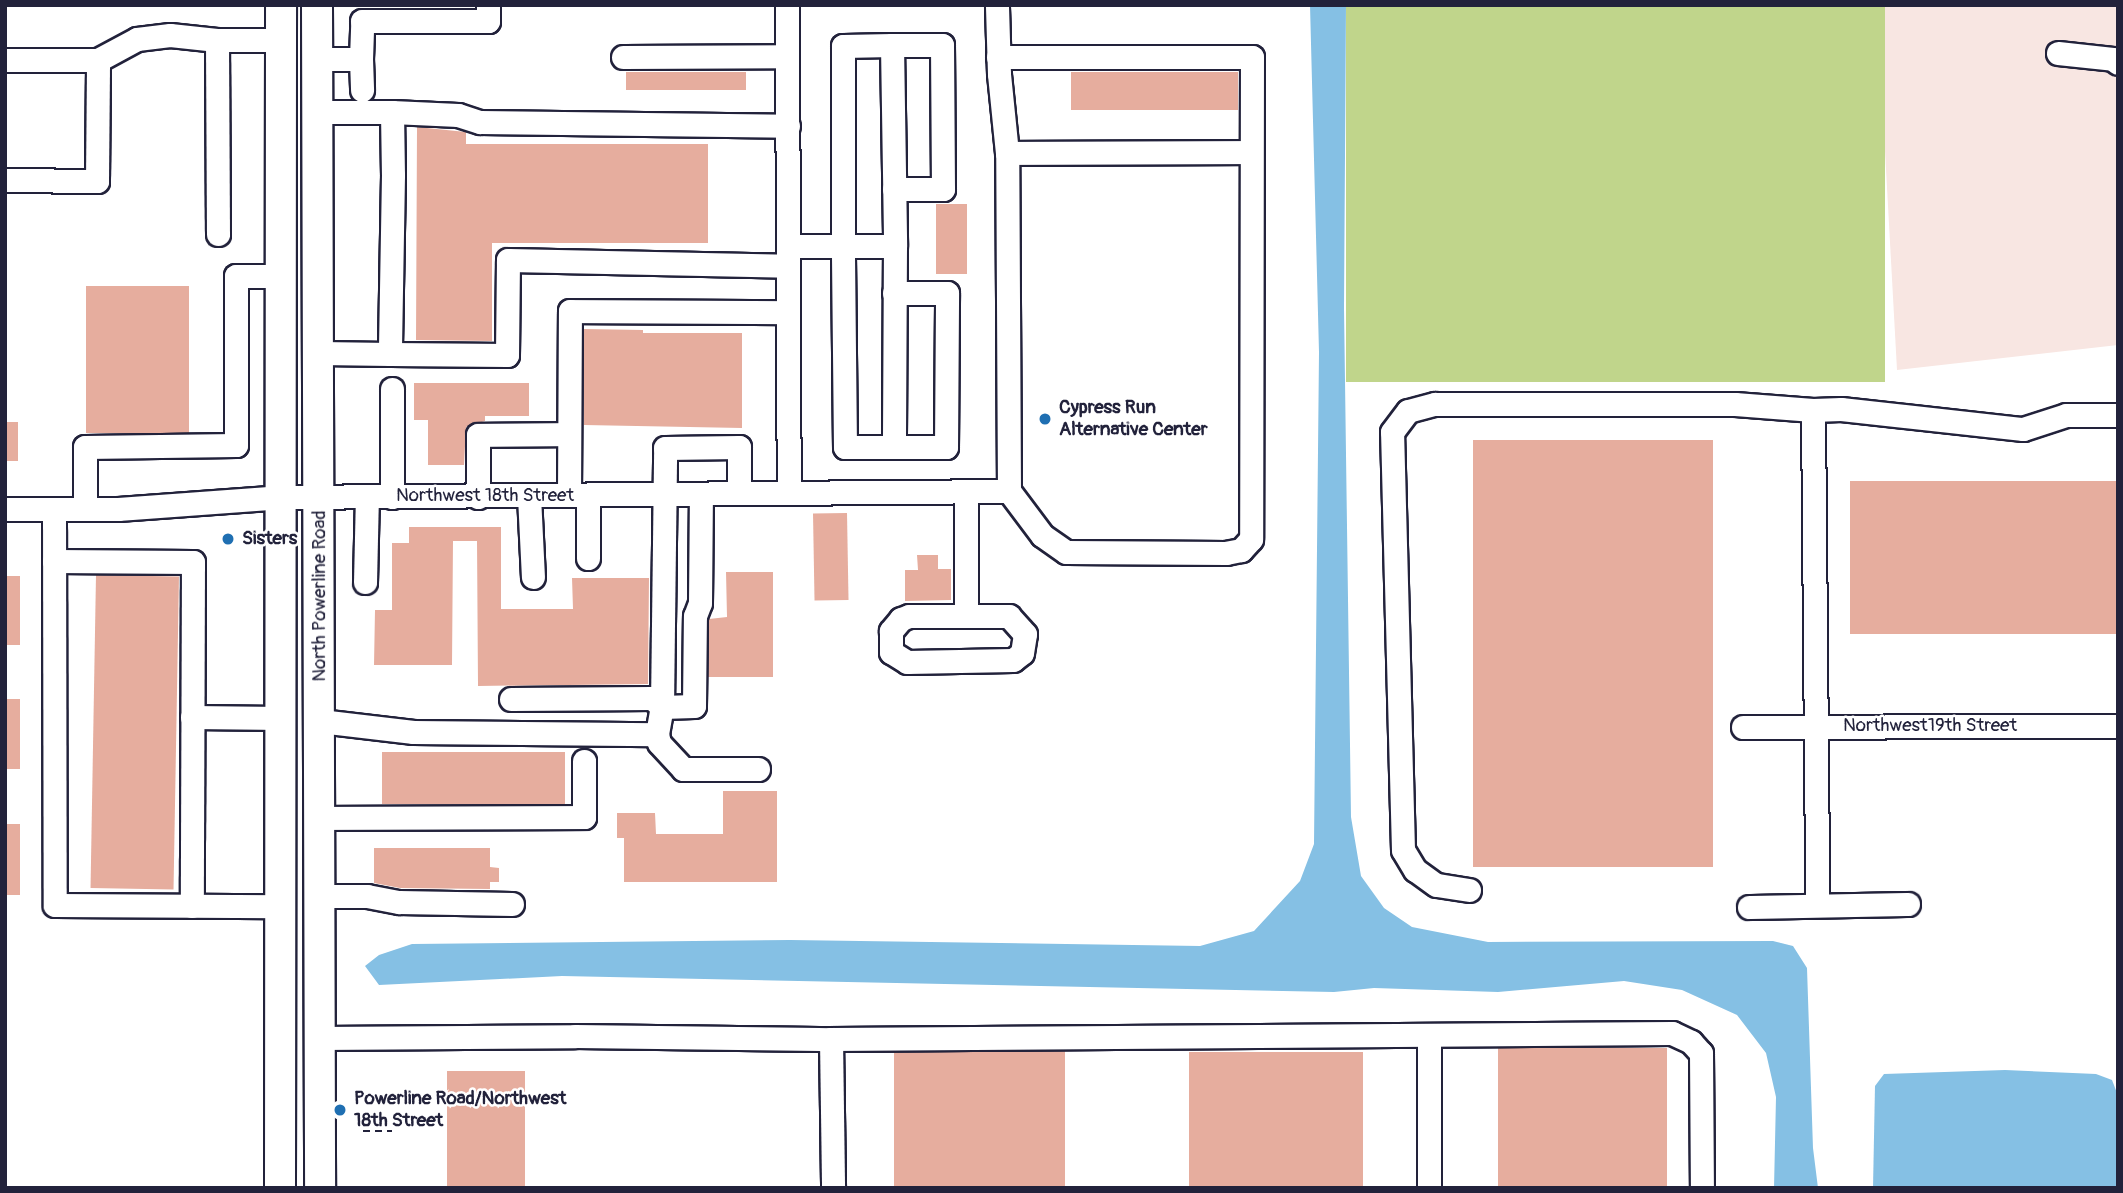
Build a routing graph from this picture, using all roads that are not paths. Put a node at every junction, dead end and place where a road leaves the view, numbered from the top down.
1 (281, 5) edge
2 (296, 5) edge
3 (317, 5) edge
4 (488, 5) edge
5 (787, 5) edge
6 (997, 5) edge
7 (217, 40) junction
8 (282, 40) junction
9 (892, 45) junction
10 (318, 52) junction
11 (2058, 53) dead end
12 (787, 56) junction
13 (624, 57) dead end
14 (998, 57) junction
15 (5, 60) edge
16 (98, 60) junction
17 (362, 60) junction
18 (2118, 63) edge
19 (362, 90) dead end
20 (318, 112) junction
21 (392, 112) junction
22 (788, 126) junction
23 (1251, 152) junction
24 (1007, 153) junction
25 (5, 180) edge
26 (894, 189) junction
27 (218, 234) dead end
28 (843, 246) junction
29 (894, 246) junction
30 (788, 256) junction
31 (282, 276) junction
32 (894, 293) junction
33 (788, 312) junction
34 (320, 353) junction
35 (390, 354) junction
36 (392, 389) dead end
37 (1813, 410) junction
38 (2118, 415) edge
39 (569, 434) junction
40 (894, 447) junction
41 (966, 491) junction
42 (1009, 491) junction
43 (740, 493) junction
44 (789, 493) junction
45 (665, 494) junction
46 (701, 494) junction
47 (578, 495) junction
48 (478, 496) junction
49 (529, 496) junction
50 (283, 497) junction
51 (321, 497) junction
52 (367, 497) junction
53 (392, 497) junction
54 (5, 509) edge
55 (54, 509) junction
56 (85, 509) junction
57 (588, 558) dead end
58 (54, 561) junction
59 (533, 577) dead end
60 (365, 582) dead end
61 (966, 616) junction
62 (511, 699) dead end
63 (662, 707) junction
64 (192, 717) junction
65 (282, 718) junction
66 (320, 721) junction
67 (2118, 726) edge
68 (1743, 727) dead end
69 (1815, 727) junction
70 (657, 734) junction
71 (584, 761) dead end
72 (758, 769) dead end
73 (320, 818) junction
74 (1469, 890) dead end
75 (320, 896) junction
76 (281, 901) junction
77 (512, 904) dead end
78 (1817, 904) junction
79 (1908, 904) dead end
80 (191, 906) junction
81 (1749, 907) dead end
82 (1429, 1037) junction
83 (320, 1038) junction
84 (831, 1039) junction
85 (280, 1188) edge
86 (320, 1188) edge
87 (833, 1188) edge
88 (1429, 1188) edge
89 (1702, 1188) edge

1 - 8 main road, North Powerline Road
2 - 10 main road
3 - 10 main road, North Powerline Road
4 - 17 street
5 - 12 street
6 - 14 street
7 - 8 street
7 - 16 street
7 - 27 street
8 - 31 main road, North Powerline Road
9 - 26 street
9 - 26 street
9 - 28 street
10 - 17 street
10 - 20 main road, North Powerline Road
11 - 18 street
12 - 13 street
12 - 22 street
14 - 23 street
14 - 24 street
15 - 16 street
16 - 25 street
17 - 19 street
20 - 21 street
20 - 34 main road, North Powerline Road
21 - 22 street
21 - 35 street
22 - 30 street
23 - 24 street
23 - 42 street
24 - 42 street
26 - 29 street
28 - 29 street
28 - 30 street
28 - 40 street
29 - 32 street
30 - 33 street
30 - 35 street
31 - 50 main road, North Powerline Road
31 - 56 street
32 - 40 street
32 - 40 street
33 - 39 street
33 - 44 street
34 - 35 street
34 - 51 main road, North Powerline Road
36 - 53 street
37 - 38 street
37 - 69 street
37 - 74 street
39 - 47 street
39 - 48 street
41 - 42 street, Northwest 18th Street
41 - 44 street, Northwest 18th Street
41 - 61 street
43 - 44 street, Northwest 18th Street
43 - 45 street
43 - 46 street, Northwest 18th Street
45 - 46 street, Northwest 18th Street
45 - 47 street, Northwest 18th Street
45 - 63 street
46 - 63 street
47 - 49 street, Northwest 18th Street
47 - 57 street
48 - 49 street, Northwest 18th Street
48 - 53 street, Northwest 18th Street
49 - 59 street
50 - 51 street, Northwest 18th Street
50 - 56 street, Northwest 18th Street
50 - 65 main road, North Powerline Road
51 - 52 street, Northwest 18th Street
51 - 66 main road, North Powerline Road
52 - 53 street, Northwest 18th Street
52 - 60 street
54 - 55 street, Northwest 18th Street
55 - 56 street, Northwest 18th Street
55 - 58 street
58 - 64 street
58 - 80 street
61 - 61 street
62 - 63 street
63 - 70 street
64 - 65 street
64 - 80 street
65 - 76 main road, North Powerline Road
66 - 70 street
66 - 73 main road, North Powerline Road
67 - 69 street, Northwest19th Street
68 - 69 street, Northwest19th Street
69 - 78 street
70 - 72 street
71 - 73 street
73 - 75 main road, North Powerline Road
75 - 77 street
75 - 83 main road, North Powerline Road
76 - 80 street
76 - 83 main road
76 - 85 main road, North Powerline Road
78 - 79 street
78 - 81 street
82 - 84 street
82 - 88 street
82 - 89 street
83 - 84 street
83 - 86 main road, North Powerline Road
84 - 87 street

